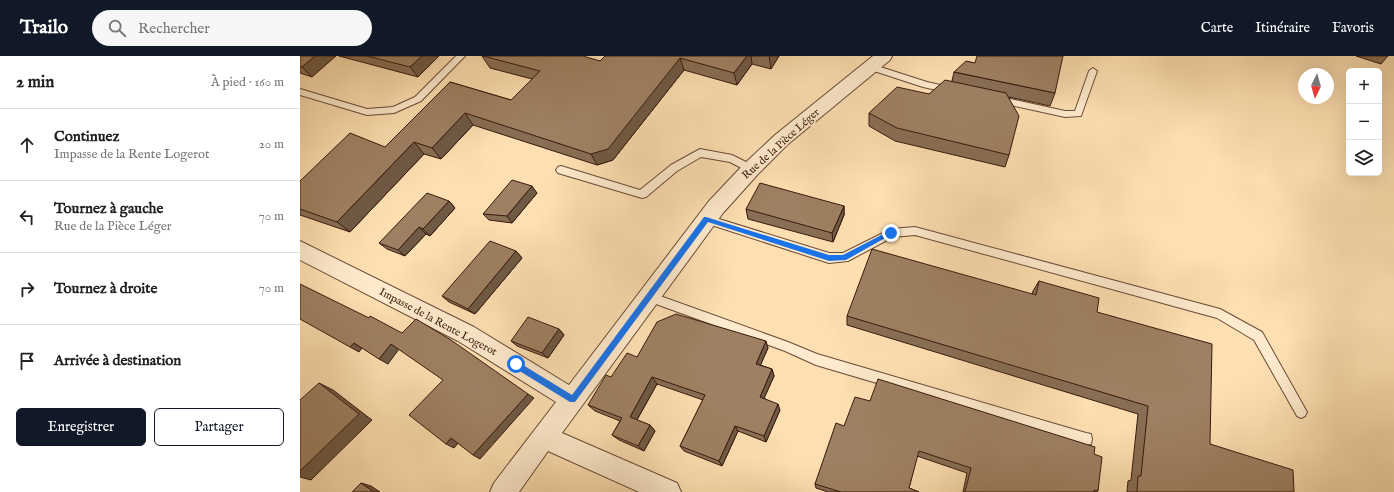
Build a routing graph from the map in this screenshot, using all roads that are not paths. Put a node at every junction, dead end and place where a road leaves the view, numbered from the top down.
1 (461, 56) edge
2 (878, 61) edge
3 (1093, 71) dead end
4 (957, 91) edge
5 (300, 92) edge
6 (988, 98) edge
7 (751, 169) junction
8 (561, 170) dead end
9 (706, 219) junction
10 (300, 250) edge
11 (649, 297) junction
12 (573, 400) junction
13 (1301, 412) dead end
14 (544, 437) junction
15 (1086, 439) dead end
16 (503, 492) edge
17 (668, 492) edge

1 - 5 lane
2 - 4 lane
2 - 7 street, Rue de la Pièce Léger
3 - 6 lane
7 - 8 lane
7 - 9 street, Rue de la Pièce Léger
9 - 11 street, Rue de la Pièce Léger
9 - 13 lane
10 - 12 street, Impasse de la Rente Logerot
11 - 12 street, Rue de la Pièce Léger
11 - 15 lane
12 - 14 street, Rue de la Pièce Léger
14 - 16 street, Rue de la Pièce Léger
14 - 17 street

